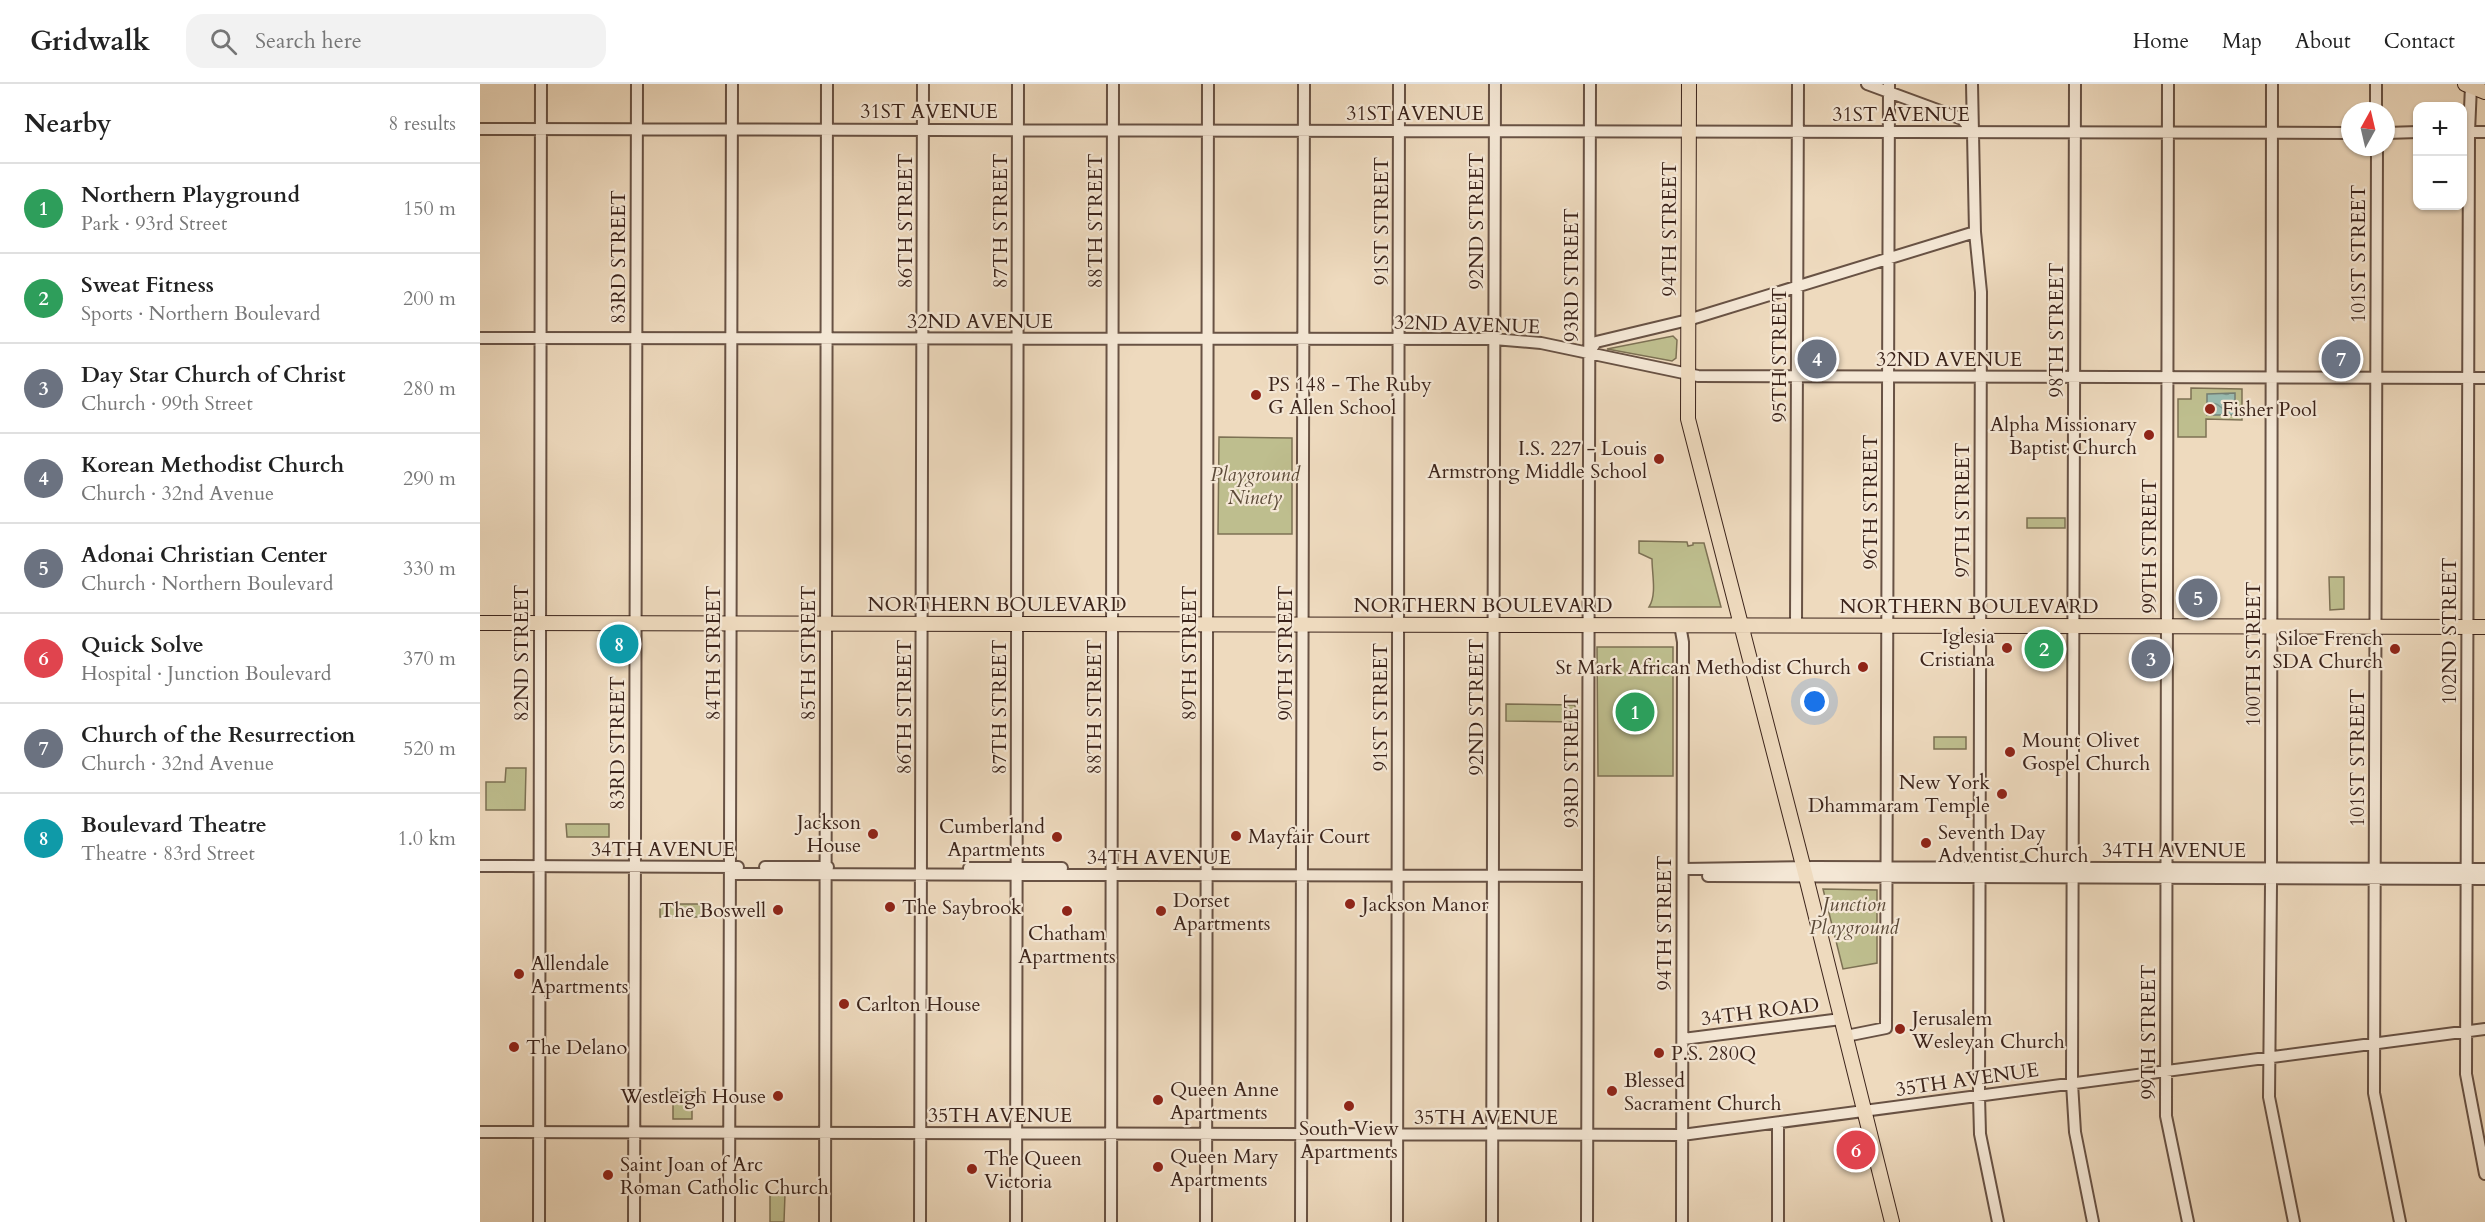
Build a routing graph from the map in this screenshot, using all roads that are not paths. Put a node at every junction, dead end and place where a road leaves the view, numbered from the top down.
1 (541, 84) edge
2 (637, 84) edge
3 (732, 84) edge
4 (828, 84) edge
5 (923, 84) edge
6 (1018, 84) edge
7 (1113, 84) edge
8 (1208, 84) edge
9 (1305, 84) edge
10 (1399, 84) edge
11 (1495, 84) edge
12 (1590, 84) edge
13 (1689, 84) edge
14 (1798, 84) edge
15 (1867, 84) edge
16 (1972, 84) edge
17 (2075, 84) edge
18 (2168, 84) edge
19 (2272, 84) edge
20 (2376, 84) edge
21 (2470, 85) edge
22 (1889, 88) edge
23 (2485, 92) edge
24 (2376, 102) edge
25 (2467, 120) edge
26 (480, 129) edge
27 (541, 129) junction
28 (637, 129) junction
29 (732, 129) junction
30 (827, 129) junction
31 (923, 129) junction
32 (1018, 130) junction
33 (1113, 130) junction
34 (1208, 130) junction
35 (1304, 130) junction
36 (1399, 130) junction
37 (1494, 131) junction
38 (1590, 131) junction
39 (1689, 131) junction
40 (1798, 132) junction
41 (1889, 132) junction
42 (1973, 132) junction
43 (2075, 132) junction
44 (2168, 132) junction
45 (2272, 132) junction
46 (2413, 132) edge
47 (2467, 132) edge
48 (2485, 132) edge
49 (2341, 133) edge
50 (2395, 133) edge
51 (2377, 156) edge
52 (2466, 156) edge
53 (1975, 232) junction
54 (1889, 260) junction
55 (1797, 287) junction
56 (1689, 320) junction
57 (480, 338) edge
58 (636, 338) junction
59 (731, 338) junction
60 (540, 339) junction
61 (827, 339) junction
62 (922, 339) junction
63 (1017, 339) junction
64 (1113, 339) junction
65 (1208, 339) junction
66 (1303, 339) junction
67 (1494, 339) junction
68 (1399, 340) junction
69 (1589, 354) junction
70 (1688, 373) junction
71 (1797, 377) junction
72 (1889, 377) junction
73 (1980, 377) junction
74 (2074, 377) junction
75 (2167, 377) junction
76 (2271, 378) junction
77 (2376, 378) junction
78 (2468, 378) junction
79 (2485, 378) edge
80 (480, 622) edge
81 (539, 623) junction
82 (636, 623) junction
83 (730, 623) junction
84 (826, 623) junction
85 (922, 623) junction
86 (1017, 623) junction
87 (1112, 624) junction
88 (1207, 624) junction
89 (1303, 624) junction
90 (1398, 624) junction
91 (1494, 624) junction
92 (1589, 625) junction
93 (1680, 625) junction
94 (1742, 625) junction
95 (1796, 625) junction
96 (1888, 626) junction
97 (1980, 626) junction
98 (2073, 626) junction
99 (2166, 626) junction
100 (2271, 627) junction
101 (2376, 627) junction
102 (2467, 627) junction
103 (2485, 627) edge
104 (480, 866) edge
105 (635, 866) junction
106 (2485, 869) edge
107 (540, 870) junction
108 (730, 870) junction
109 (826, 871) junction
110 (921, 871) junction
111 (1017, 871) junction
112 (1112, 871) junction
113 (1207, 872) junction
114 (1302, 872) junction
115 (1398, 872) junction
116 (1493, 872) junction
117 (1805, 872) junction
118 (1888, 872) junction
119 (1979, 872) junction
120 (480, 873) edge
121 (1588, 873) junction
122 (1684, 873) junction
123 (2073, 873) junction
124 (2166, 873) junction
125 (2271, 873) junction
126 (2375, 873) junction
127 (2467, 874) junction
128 (2485, 879) edge
129 (1841, 1019) junction
130 (2485, 1029) edge
131 (2466, 1031) junction
132 (1846, 1036) junction
133 (1683, 1039) junction
134 (2375, 1043) junction
135 (2270, 1057) junction
136 (2166, 1071) junction
137 (2072, 1083) junction
138 (1979, 1096) junction
139 (1864, 1111) junction
140 (1778, 1124) junction
141 (480, 1132) edge
142 (539, 1132) junction
143 (634, 1132) junction
144 (1016, 1132) junction
145 (730, 1133) junction
146 (825, 1133) junction
147 (920, 1133) junction
148 (1111, 1134) junction
149 (1206, 1134) junction
150 (1301, 1134) junction
151 (1397, 1134) junction
152 (1492, 1135) junction
153 (1587, 1135) junction
154 (1683, 1135) junction
155 (2485, 1174) edge
156 (539, 1222) edge
157 (634, 1222) edge
158 (729, 1222) edge
159 (825, 1222) edge
160 (920, 1222) edge
161 (1016, 1222) edge
162 (1111, 1222) edge
163 (1206, 1222) edge
164 (1301, 1222) edge
165 (1397, 1222) edge
166 (1492, 1222) edge
167 (1587, 1222) edge
168 (1682, 1222) edge
169 (1778, 1222) edge
170 (1892, 1222) edge
171 (1998, 1222) edge
172 (2093, 1222) edge
173 (2188, 1222) edge
174 (2294, 1222) edge
175 (2400, 1222) edge

1 - 27 street, 82ND STREET
2 - 28 street, 83RD STREET
3 - 29 street, 84TH STREET
4 - 30 street, 85TH STREET
5 - 31 street, 86TH STREET
6 - 32 street, 87TH STREET
7 - 33 street, 88TH STREET
8 - 34 street, 89TH STREET
9 - 35 street, 90TH STREET
10 - 36 street, 91ST STREET
11 - 37 street, 92ND STREET
12 - 38 street, 93RD STREET
13 - 39 main road, 94TH STREET
14 - 40 street, 95TH STREET
15 - 22 street
16 - 42 street, 97TH STREET
17 - 43 street, 98TH STREET
18 - 44 street, 99TH STREET
19 - 45 street, 100TH STREET
20 - 24 street
21 - 23 main road
21 - 25 street, 102ND STREET
22 - 41 street, 96TH STREET
22 - 42 street
26 - 27 street, 31ST AVENUE
27 - 28 street, 31ST AVENUE
27 - 60 street, 82ND STREET
28 - 29 street, 31ST AVENUE
28 - 58 street, 83RD STREET
29 - 30 street, 31ST AVENUE
29 - 59 street, 84TH STREET
30 - 31 street, 31ST AVENUE
30 - 61 street, 85TH STREET
31 - 32 street, 31ST AVENUE
31 - 62 street, 86TH STREET
32 - 33 street, 31ST AVENUE
32 - 63 street, 87TH STREET
33 - 34 street, 31ST AVENUE
33 - 64 street, 88TH STREET
34 - 35 street, 31ST AVENUE
34 - 65 street, 89TH STREET
35 - 36 street, 31ST AVENUE
35 - 66 street, 90TH STREET
36 - 37 street, 31ST AVENUE
36 - 68 street, 91ST STREET
37 - 38 street, 31ST AVENUE
37 - 67 street, 92ND STREET
38 - 39 street, 31ST AVENUE
38 - 69 street, 93RD STREET
39 - 40 street, 31ST AVENUE
39 - 56 main road, 94TH STREET
40 - 41 street, 31ST AVENUE
40 - 55 street, 95TH STREET
41 - 42 street, 31ST AVENUE
41 - 54 street, 96TH STREET
42 - 43 street, 31ST AVENUE
42 - 53 street, 97TH STREET
43 - 44 street, 31ST AVENUE
43 - 74 street, 98TH STREET
44 - 45 street, 31ST AVENUE
44 - 75 street, 99TH STREET
45 - 49 street, 31ST AVENUE
45 - 76 street, 100TH STREET
46 - 50 street
47 - 48 street
51 - 77 street, 101ST STREET
52 - 78 street, 102ND STREET
53 - 54 street
53 - 73 street, 97TH STREET
54 - 55 street
54 - 72 street, 96TH STREET
55 - 56 street
55 - 71 street, 95TH STREET
56 - 69 street
56 - 70 main road, 94TH STREET
57 - 60 street, 32ND AVENUE
58 - 59 street, 32ND AVENUE
58 - 60 street, 32ND AVENUE
58 - 82 street, 83RD STREET
59 - 61 street, 32ND AVENUE
59 - 83 street, 84TH STREET
60 - 81 street, 82ND STREET
61 - 62 street, 32ND AVENUE
61 - 84 street, 85TH STREET
62 - 63 street, 32ND AVENUE
62 - 85 street, 86TH STREET
63 - 64 street, 32ND AVENUE
63 - 86 street, 87TH STREET
64 - 65 street, 32ND AVENUE
64 - 87 street, 88TH STREET
65 - 66 street, 32ND AVENUE
65 - 88 street, 89TH STREET
66 - 68 street, 32ND AVENUE
66 - 89 street, 90TH STREET
67 - 68 street, 32ND AVENUE
67 - 69 street, 32ND AVENUE
67 - 91 street, 92ND STREET
68 - 90 street, 91ST STREET
69 - 70 street, 32ND AVENUE
69 - 92 street, 93RD STREET
70 - 71 street, 32ND AVENUE
70 - 94 main road, 94TH STREET
71 - 72 street, 32ND AVENUE
71 - 95 street, 95TH STREET
72 - 73 street, 32ND AVENUE
72 - 96 street, 96TH STREET
73 - 74 street, 32ND AVENUE
73 - 97 street, 97TH STREET
74 - 75 street, 32ND AVENUE
74 - 98 street, 98TH STREET
75 - 76 street, 32ND AVENUE
75 - 99 street, 99TH STREET
76 - 77 street, 32ND AVENUE
76 - 100 street, 100TH STREET
77 - 78 street, 32ND AVENUE
77 - 101 street, 101ST STREET
78 - 79 street, 32ND AVENUE
78 - 102 street, 102ND STREET
80 - 81 main road, NORTHERN BOULEVARD
81 - 82 main road, NORTHERN BOULEVARD
81 - 107 street, 82ND STREET
82 - 83 main road, NORTHERN BOULEVARD
82 - 105 street, 83RD STREET
83 - 84 main road, NORTHERN BOULEVARD
83 - 108 street, 84TH STREET
84 - 85 main road, NORTHERN BOULEVARD
84 - 109 street, 85TH STREET
85 - 86 main road, NORTHERN BOULEVARD
85 - 110 street, 86TH STREET
86 - 87 main road, NORTHERN BOULEVARD
86 - 111 street, 87TH STREET
87 - 88 main road, NORTHERN BOULEVARD
87 - 112 street, 88TH STREET
88 - 89 main road, NORTHERN BOULEVARD
88 - 113 street, 89TH STREET
89 - 90 main road, NORTHERN BOULEVARD
89 - 114 street, 90TH STREET
90 - 91 main road, NORTHERN BOULEVARD
90 - 115 street, 91ST STREET
91 - 92 main road, NORTHERN BOULEVARD
91 - 116 street, 92ND STREET
92 - 93 main road, NORTHERN BOULEVARD
92 - 121 street, 93RD STREET
93 - 94 main road, NORTHERN BOULEVARD
93 - 122 street, 94TH STREET
94 - 95 main road, NORTHERN BOULEVARD
94 - 117 main road, 94TH STREET
95 - 96 main road, NORTHERN BOULEVARD
96 - 97 main road, NORTHERN BOULEVARD
96 - 118 street, 96TH STREET
97 - 98 main road, NORTHERN BOULEVARD
97 - 119 street, 97TH STREET
98 - 99 main road, NORTHERN BOULEVARD
98 - 123 street, 98TH STREET
99 - 100 main road, NORTHERN BOULEVARD
99 - 124 street, 99TH STREET
100 - 101 main road, NORTHERN BOULEVARD
100 - 125 street, 100TH STREET
101 - 102 main road, NORTHERN BOULEVARD
101 - 126 street, 101ST STREET
102 - 103 main road, NORTHERN BOULEVARD
102 - 127 street, 102ND STREET
104 - 107 street, 34TH AVENUE
105 - 107 street, 34TH AVENUE
105 - 108 street, 34TH AVENUE
105 - 143 street, 83RD STREET
106 - 127 street, 34TH AVENUE
107 - 120 street, 34TH AVENUE
107 - 142 street, 82ND STREET
108 - 109 street, 34TH AVENUE
108 - 145 street, 84TH STREET
109 - 110 street, 34TH AVENUE
109 - 146 street, 85TH STREET
110 - 111 street, 34TH AVENUE
110 - 147 street, 86TH STREET
111 - 112 street, 34TH AVENUE
111 - 144 street, 87TH STREET
112 - 113 street, 34TH AVENUE
112 - 148 street, 88TH STREET
113 - 114 street, 34TH AVENUE
113 - 149 street, 89TH STREET
114 - 115 street, 34TH AVENUE
114 - 150 street, 90TH STREET
115 - 116 street, 34TH AVENUE
115 - 151 street, 91ST STREET
116 - 121 street, 34TH AVENUE
116 - 152 street, 92ND STREET
117 - 118 street, 34TH AVENUE
117 - 122 street, 34TH AVENUE
117 - 129 main road, 94TH STREET
118 - 119 street, 34TH AVENUE
118 - 132 street, 96TH STREET
119 - 123 street, 34TH AVENUE
119 - 138 street, 97TH STREET
121 - 153 street, 93RD STREET
122 - 133 street, 94TH STREET
123 - 124 street, 34TH AVENUE
123 - 137 street, 98TH STREET
124 - 125 street, 34TH AVENUE
124 - 136 street, 99TH STREET
125 - 126 street, 34TH AVENUE
125 - 135 street, 100TH STREET
126 - 127 street, 34TH AVENUE
126 - 134 street, 101ST STREET
127 - 128 street, 34TH AVENUE
127 - 131 street, 102ND STREET
129 - 132 main road, 94TH STREET
129 - 133 street, 34TH ROAD
130 - 131 street, 35TH AVENUE
131 - 134 street, 35TH AVENUE
131 - 155 street, 102ND STREET
132 - 139 main road, 94TH STREET
133 - 154 street, 94TH STREET
134 - 135 street, 35TH AVENUE
134 - 175 street, 101ST STREET
135 - 136 street, 35TH AVENUE
135 - 174 street, 100TH STREET
136 - 137 street, 35TH AVENUE
136 - 173 street, 99TH STREET
137 - 138 street, 35TH AVENUE
137 - 172 street, 98TH STREET
138 - 139 street, 35TH AVENUE
138 - 171 street, 97TH STREET
139 - 140 street, 35TH AVENUE
139 - 170 main road, 94TH STREET
140 - 154 street, 35TH AVENUE
140 - 169 street
141 - 142 street, 35TH AVENUE
142 - 143 street, 35TH AVENUE
142 - 156 street, 82ND STREET
143 - 145 street, 35TH AVENUE
143 - 157 street, 83RD STREET
144 - 147 street, 35TH AVENUE
144 - 148 street, 35TH AVENUE
144 - 161 street, 87TH STREET
145 - 146 street, 35TH AVENUE
145 - 158 street, 84TH STREET
146 - 147 street, 35TH AVENUE
146 - 159 street, 85TH STREET
147 - 160 street, 86TH STREET
148 - 149 street, 35TH AVENUE
148 - 162 street, 88TH STREET
149 - 150 street, 35TH AVENUE
149 - 163 street, 89TH STREET
150 - 151 street, 35TH AVENUE
150 - 164 street, 90TH STREET
151 - 152 street, 35TH AVENUE
151 - 165 street, 91ST STREET
152 - 153 street, 35TH AVENUE
152 - 166 street, 92ND STREET
153 - 154 street, 35TH AVENUE
153 - 167 street, 93RD STREET
154 - 168 street, 94TH STREET

